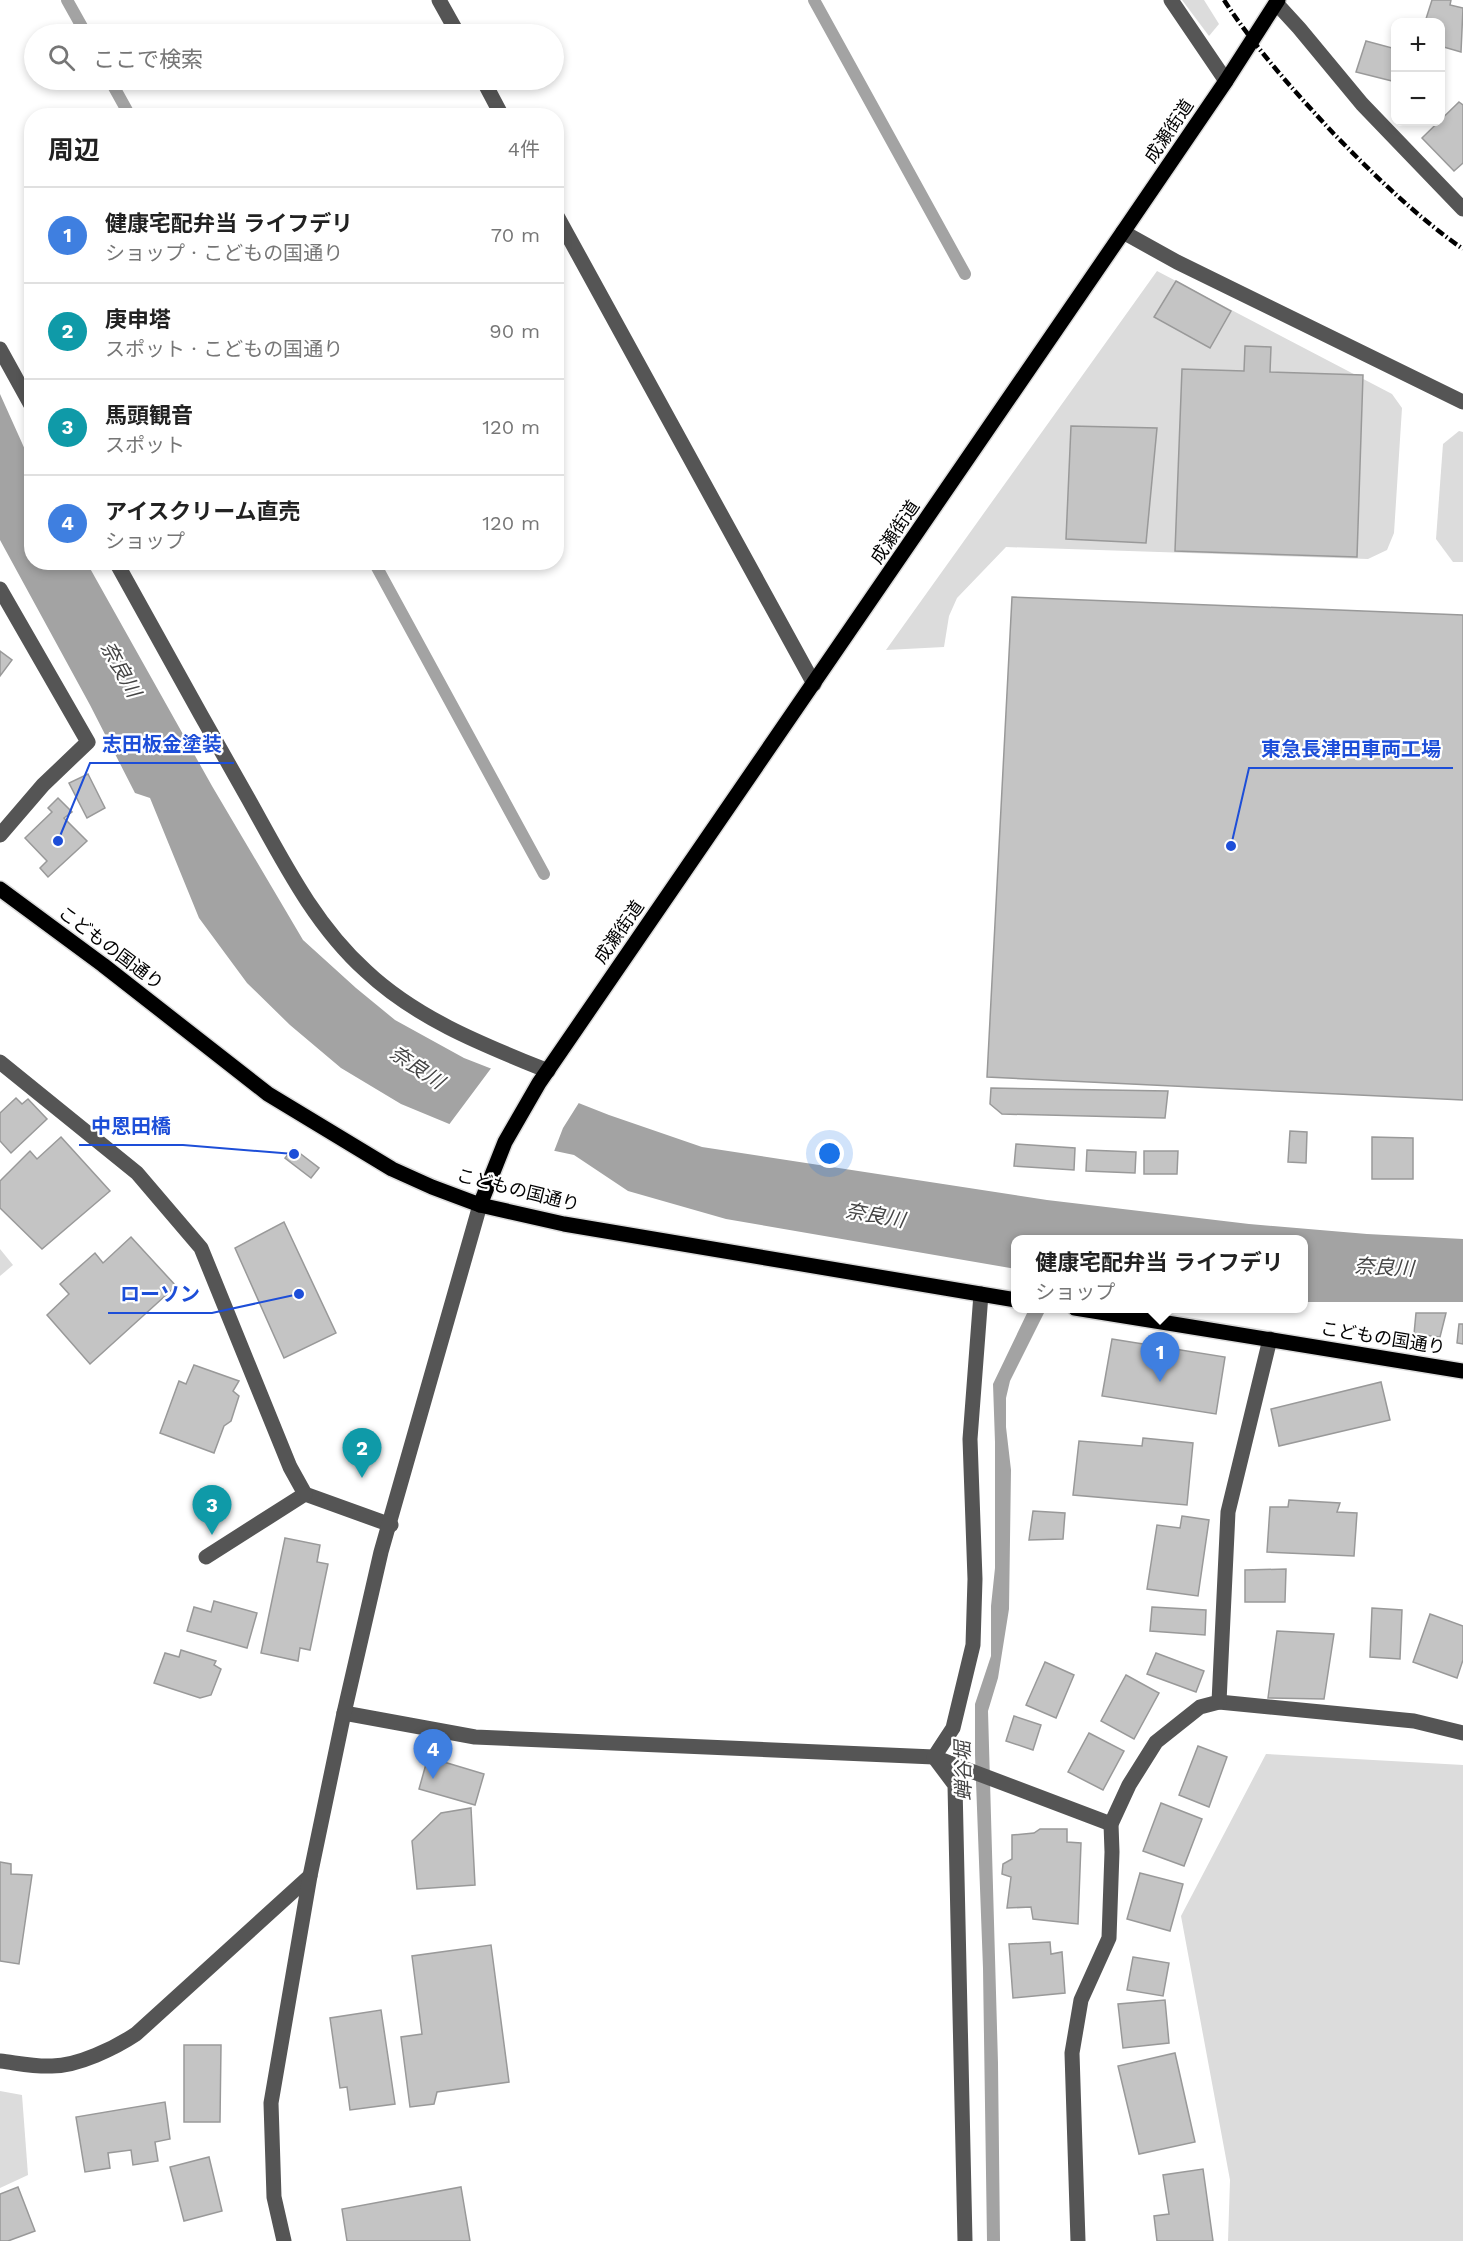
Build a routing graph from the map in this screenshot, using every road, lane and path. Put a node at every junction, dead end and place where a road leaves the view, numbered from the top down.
1 (439, 0) edge
2 (1171, 0) edge
3 (1277, 1) edge
4 (452, 24) edge
5 (1226, 81) junction
6 (488, 90) edge
7 (498, 108) edge
8 (1463, 209) edge
9 (564, 229) edge
10 (1123, 232) junction
11 (0, 349) edge
12 (24, 392) edge
13 (1463, 402) edge
14 (120, 570) edge
15 (0, 589) edge
16 (814, 684) junction
17 (0, 835) edge
18 (0, 889) edge
19 (0, 1062) edge
20 (543, 1077) junction
21 (480, 1204) junction
22 (981, 1294) junction
23 (1011, 1299) edge
24 (1104, 1313) edge
25 (1270, 1339) junction
26 (1463, 1371) edge
27 (305, 1494) junction
28 (390, 1524) junction
29 (206, 1557) dead end
30 (1219, 1702) junction
31 (344, 1713) junction
32 (1463, 1733) edge
33 (934, 1757) junction
34 (1111, 1824) junction
35 (310, 1876) junction
36 (0, 2061) edge
37 (284, 2241) edge
38 (965, 2241) edge
39 (1078, 2241) edge

1 - 4 street
2 - 5 street
3 - 5 main road, 成瀬街道
3 - 8 street
5 - 10 main road, 成瀬街道
6 - 7 street
9 - 16 street
10 - 13 street
10 - 16 main road, 成瀬街道
11 - 12 street
14 - 20 street
15 - 17 street
16 - 20 main road, 成瀬街道
18 - 21 main road, こどもの国通り
19 - 27 street
20 - 21 main road, 成瀬街道
21 - 22 main road, こどもの国通り
21 - 28 street
22 - 23 main road, こどもの国通り
22 - 33 street
24 - 25 main road, こどもの国通り
25 - 26 main road, こどもの国通り
25 - 30 street
27 - 28 street
27 - 29 street
28 - 31 street
30 - 32 street
30 - 34 street
31 - 33 street
31 - 35 street
33 - 34 street
33 - 38 street
34 - 39 street
35 - 36 street
35 - 37 street

